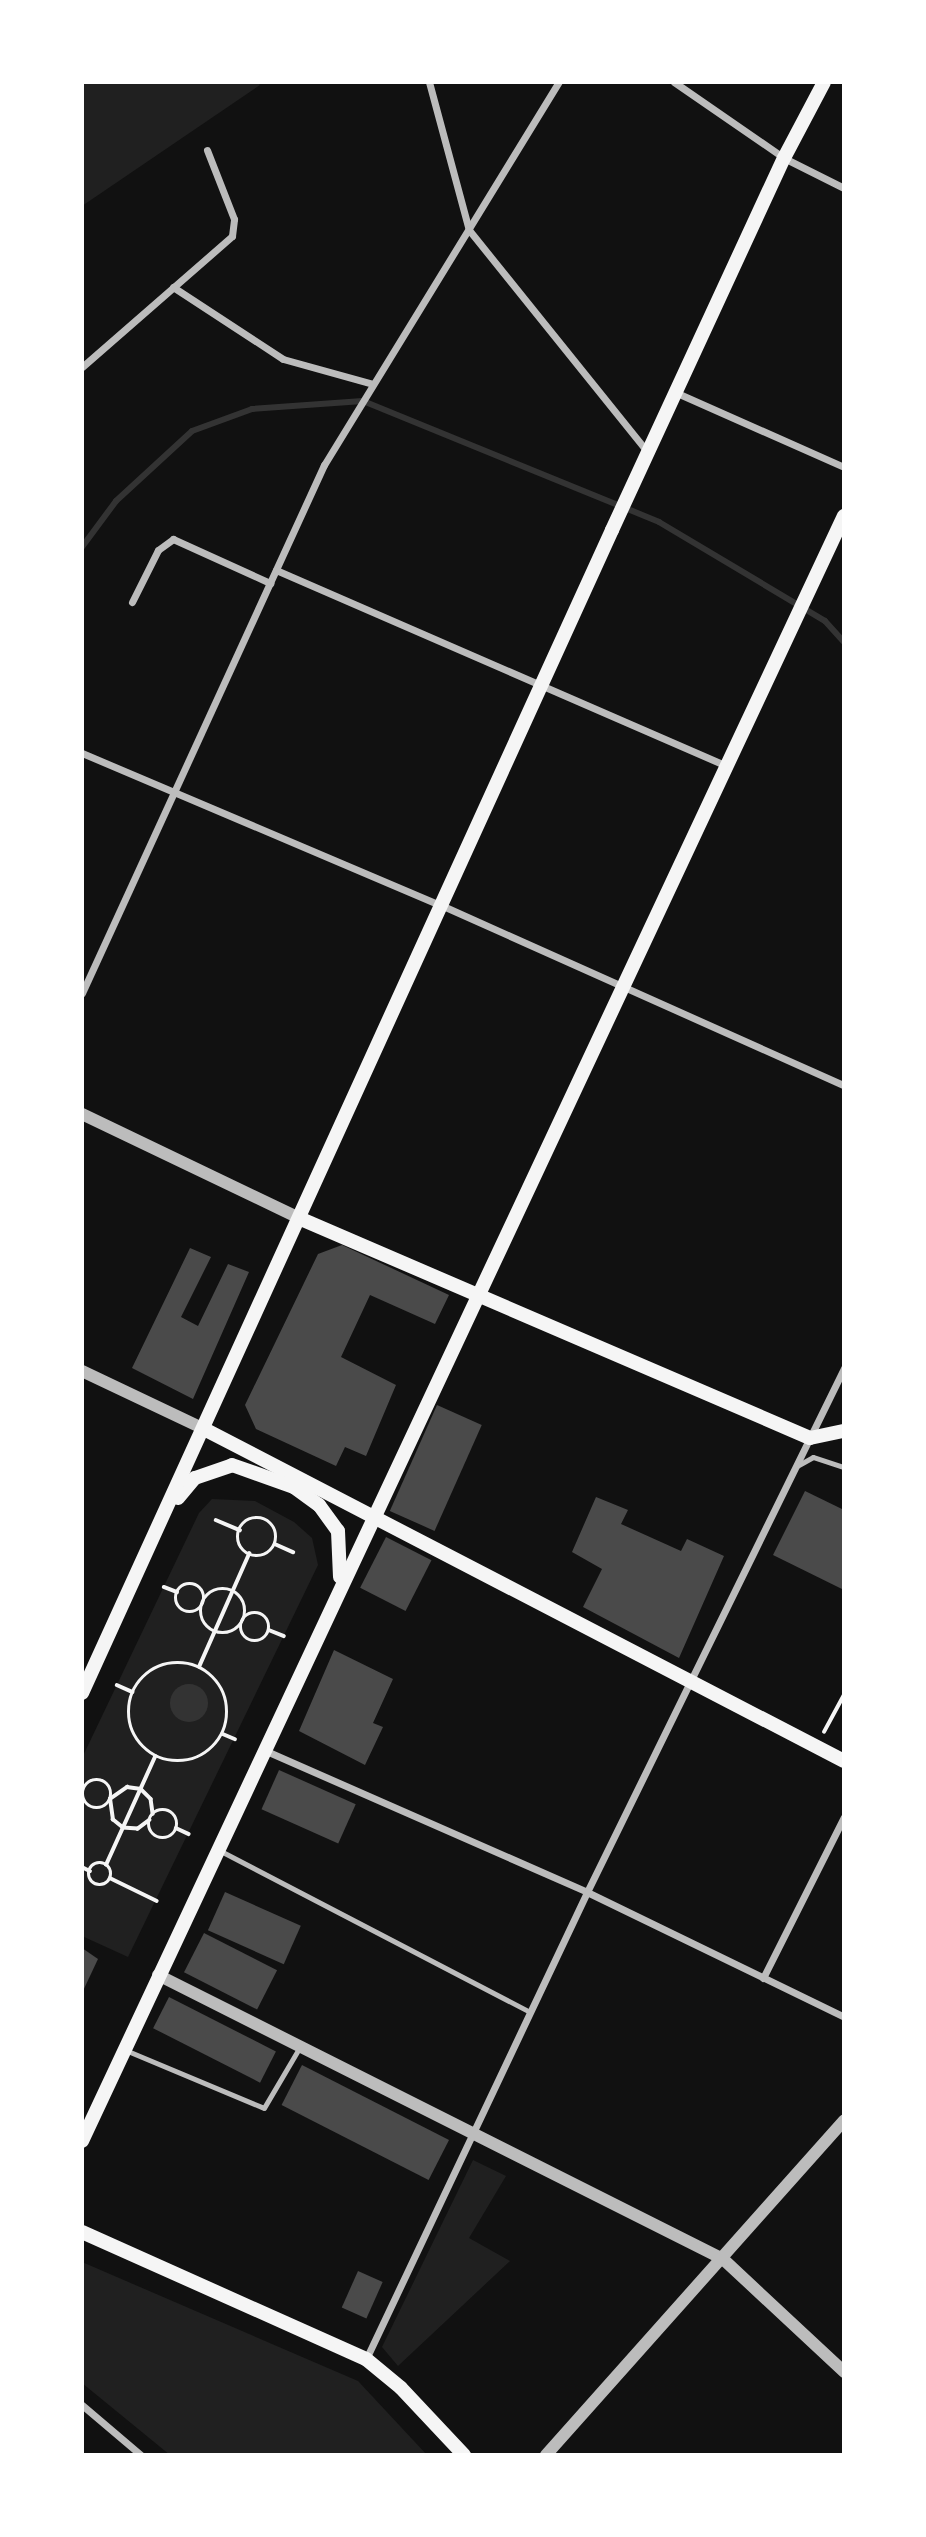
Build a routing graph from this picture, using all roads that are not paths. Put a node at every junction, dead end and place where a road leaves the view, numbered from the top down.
1 (429, 82) edge
2 (559, 82) edge
3 (674, 82) edge
4 (824, 82) edge
5 (207, 150) dead end
6 (784, 158) junction
7 (844, 188) edge
8 (469, 230) junction
9 (173, 288) junction
10 (82, 367) edge
11 (373, 384) junction
12 (677, 393) junction
13 (649, 454) junction
14 (844, 467) edge
15 (844, 516) edge
16 (276, 570) junction
17 (270, 583) junction
18 (132, 602) dead end
19 (544, 685) junction
20 (82, 753) edge
21 (726, 766) junction
22 (175, 791) junction
23 (443, 906) junction
24 (623, 985) junction
25 (82, 993) edge
26 (844, 1085) edge
27 (82, 1114) edge
28 (301, 1220) junction
29 (476, 1298) junction
30 (844, 1368) edge
31 (82, 1371) edge
32 (204, 1429) junction
33 (844, 1431) edge
34 (810, 1438) junction
35 (797, 1465) junction
36 (844, 1467) edge
37 (166, 1512) junction
38 (375, 1514) junction
39 (339, 1589) junction
40 (88, 1663) edge
41 (692, 1681) junction
42 (82, 1693) edge
43 (264, 1750) junction
44 (844, 1761) edge
45 (844, 1817) edge
46 (217, 1849) junction
47 (587, 1892) junction
48 (158, 1975) junction
49 (763, 1978) junction
50 (530, 2012) junction
51 (844, 2017) edge
52 (300, 2046) junction
53 (124, 2049) junction
54 (844, 2120) edge
55 (473, 2133) junction
56 (82, 2141) edge
57 (82, 2232) edge
58 (723, 2259) junction
59 (366, 2359) junction
60 (844, 2372) edge
61 (82, 2405) edge
62 (141, 2455) edge
63 (464, 2455) edge
64 (546, 2455) edge

1 - 8 street
2 - 8 street
3 - 6 street
4 - 6 main road
5 - 9 street
6 - 7 street
6 - 12 main road
8 - 11 street
8 - 13 street
9 - 10 street
9 - 11 street
11 - 16 street
12 - 13 main road
12 - 14 street
13 - 19 main road
15 - 21 main road
16 - 17 street
16 - 19 street
17 - 18 street
17 - 22 street
19 - 21 street
19 - 23 main road
20 - 22 street
21 - 24 main road
22 - 23 street
22 - 25 street
23 - 24 street
23 - 28 main road
24 - 26 street
24 - 29 main road
27 - 28 street
28 - 29 main road
28 - 32 main road
29 - 34 main road
29 - 38 main road
30 - 34 street
31 - 32 street
32 - 37 main road
32 - 38 main road
33 - 34 main road
34 - 35 street
35 - 36 lane
35 - 41 street
37 - 39 main road
37 - 40 main road
38 - 39 main road
38 - 41 main road
39 - 43 main road
40 - 42 main road
41 - 44 main road
41 - 47 street
43 - 46 main road
43 - 47 street
45 - 49 street
46 - 48 main road
46 - 50 lane
47 - 49 street
47 - 50 street
48 - 52 street
48 - 53 main road
49 - 51 street
50 - 55 street
52 - 53 lane
52 - 55 street
53 - 56 main road
54 - 58 street
55 - 58 street
55 - 59 street
57 - 59 main road
58 - 60 street
58 - 64 street
59 - 63 main road
61 - 62 street

